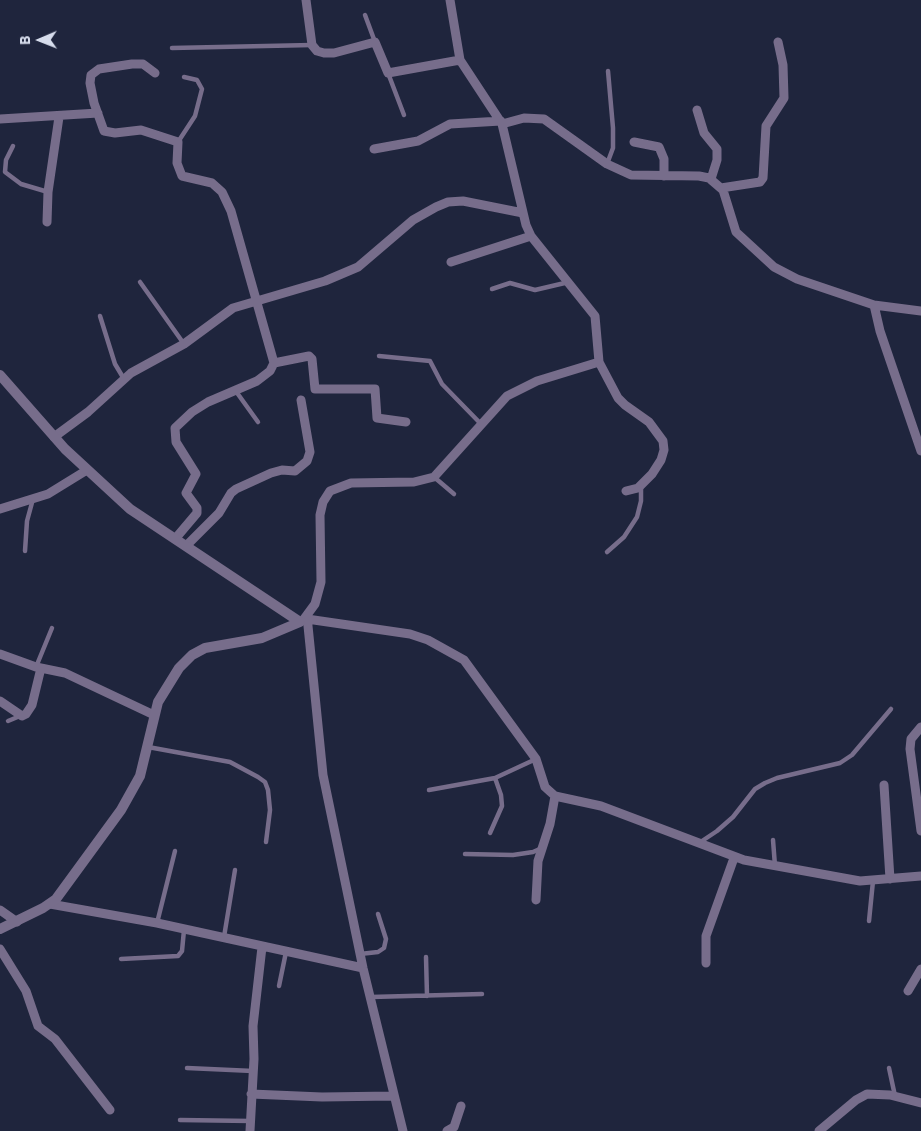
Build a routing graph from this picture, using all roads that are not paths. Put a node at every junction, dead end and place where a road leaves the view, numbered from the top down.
1 (306, 0) edge
2 (450, 0) edge
3 (365, 15) dead end
4 (375, 42) junction
5 (778, 42) dead end
6 (312, 45) junction
7 (172, 48) dead end
8 (460, 60) junction
9 (608, 71) dead end
10 (388, 72) junction
11 (155, 73) dead end
12 (184, 77) dead end
13 (697, 110) dead end
14 (98, 113) junction
15 (404, 115) dead end
16 (58, 117) junction
17 (0, 119) edge
18 (501, 122) junction
19 (178, 142) junction
20 (634, 142) dead end
21 (14, 146) dead end
22 (374, 149) dead end
23 (607, 164) junction
24 (664, 176) junction
25 (711, 180) junction
26 (721, 188) junction
27 (48, 192) junction
28 (523, 213) junction
29 (47, 222) dead end
30 (531, 236) junction
31 (451, 262) dead end
32 (140, 282) dead end
33 (569, 282) junction
34 (492, 289) dead end
35 (256, 300) junction
36 (878, 306) junction
37 (921, 311) edge
38 (100, 316) dead end
39 (184, 344) junction
40 (379, 356) dead end
41 (599, 362) junction
42 (274, 363) junction
43 (0, 375) edge
44 (124, 379) junction
45 (235, 390) junction
46 (301, 400) dead end
47 (258, 422) dead end
48 (406, 422) dead end
49 (481, 424) junction
50 (54, 437) junction
51 (921, 451) edge
52 (87, 470) junction
53 (434, 477) junction
54 (641, 484) junction
55 (626, 491) dead end
56 (454, 494) dead end
57 (33, 499) junction
58 (0, 509) edge
59 (175, 539) junction
60 (186, 546) junction
61 (24, 550) dead end
62 (607, 552) dead end
63 (305, 619) junction
64 (52, 628) dead end
65 (0, 654) edge
66 (39, 668) junction
67 (0, 701) edge
68 (892, 708) dead end
69 (154, 714) junction
70 (22, 716) junction
71 (8, 721) dead end
72 (921, 727) edge
73 (148, 747) junction
74 (536, 759) junction
75 (495, 778) junction
76 (884, 786) dead end
77 (429, 790) dead end
78 (555, 796) junction
79 (921, 831) edge
80 (490, 833) dead end
81 (773, 840) dead end
82 (266, 842) dead end
83 (698, 844) junction
84 (542, 848) junction
85 (175, 852) dead end
86 (465, 854) dead end
87 (734, 858) junction
88 (774, 866) junction
89 (235, 870) dead end
90 (921, 876) edge
91 (890, 879) junction
92 (873, 881) junction
93 (536, 900) dead end
94 (50, 904) junction
95 (0, 910) edge
96 (378, 914) dead end
97 (869, 921) dead end
98 (16, 922) junction
99 (157, 923) junction
100 (0, 929) edge
101 (184, 930) junction
102 (224, 939) junction
103 (262, 947) junction
104 (0, 949) edge
105 (286, 952) junction
106 (360, 954) junction
107 (426, 957) dead end
108 (120, 959) dead end
109 (706, 963) dead end
110 (362, 968) junction
111 (921, 968) edge
112 (279, 986) dead end
113 (908, 991) dead end
114 (482, 994) dead end
115 (427, 996) junction
116 (370, 998) junction
117 (187, 1068) dead end
118 (889, 1068) dead end
119 (253, 1071) junction
120 (251, 1094) junction
121 (393, 1096) junction
122 (895, 1096) junction
123 (921, 1102) edge
124 (462, 1106) dead end
125 (110, 1110) dead end
126 (180, 1120) dead end
127 (250, 1121) junction
128 (250, 1131) edge
129 (403, 1131) edge
130 (446, 1131) edge
131 (819, 1131) edge

1 - 6 street
2 - 8 street
3 - 4 lane
4 - 6 street
4 - 10 street
5 - 26 street
6 - 7 lane
8 - 10 street
8 - 18 street
9 - 23 lane
10 - 15 lane
11 - 14 street
12 - 19 lane
13 - 25 street
14 - 16 street
14 - 19 street
16 - 17 street
16 - 27 street
18 - 22 street
18 - 23 street
18 - 28 street
19 - 35 street
20 - 24 street
21 - 27 lane
23 - 24 street
24 - 25 street
25 - 26 street
26 - 36 street
27 - 29 street
28 - 30 street
28 - 35 street
30 - 31 street
30 - 33 street
32 - 39 lane
33 - 34 lane
33 - 41 street
35 - 39 street
35 - 42 street
36 - 37 street
36 - 51 street
38 - 44 lane
39 - 44 street
40 - 49 lane
41 - 49 street
41 - 54 street
42 - 45 street
42 - 48 street
43 - 50 street
44 - 50 street
45 - 47 lane
45 - 59 street
46 - 60 street
49 - 53 street
50 - 52 street
52 - 57 street
52 - 59 street
53 - 56 lane
53 - 63 street
54 - 55 street
54 - 62 lane
57 - 58 street
57 - 61 lane
59 - 60 street
60 - 63 street
63 - 69 street
63 - 74 street
63 - 106 street
64 - 66 lane
65 - 66 street
66 - 69 street
66 - 70 street
67 - 70 street
68 - 83 lane
69 - 73 street
70 - 71 lane
72 - 79 street
73 - 82 lane
73 - 94 street
74 - 75 lane
74 - 78 street
75 - 77 lane
75 - 80 lane
76 - 91 street
78 - 83 street
78 - 84 street
81 - 88 lane
83 - 87 street
84 - 86 lane
84 - 93 street
85 - 99 lane
87 - 88 street
87 - 109 street
88 - 92 street
89 - 102 lane
90 - 91 street
91 - 92 street
92 - 97 lane
94 - 98 street
94 - 99 street
95 - 98 street
96 - 106 lane
98 - 100 street
99 - 101 street
101 - 102 street
101 - 108 lane
102 - 103 street
103 - 105 street
103 - 119 street
104 - 125 street
105 - 110 street
105 - 112 lane
106 - 110 street
107 - 115 lane
110 - 116 street
111 - 113 street
114 - 115 lane
115 - 116 lane
116 - 121 street
117 - 119 lane
118 - 122 lane
119 - 120 street
120 - 121 street
120 - 127 street
121 - 129 street
122 - 123 street
122 - 131 street
124 - 130 street
126 - 127 lane
127 - 128 street

